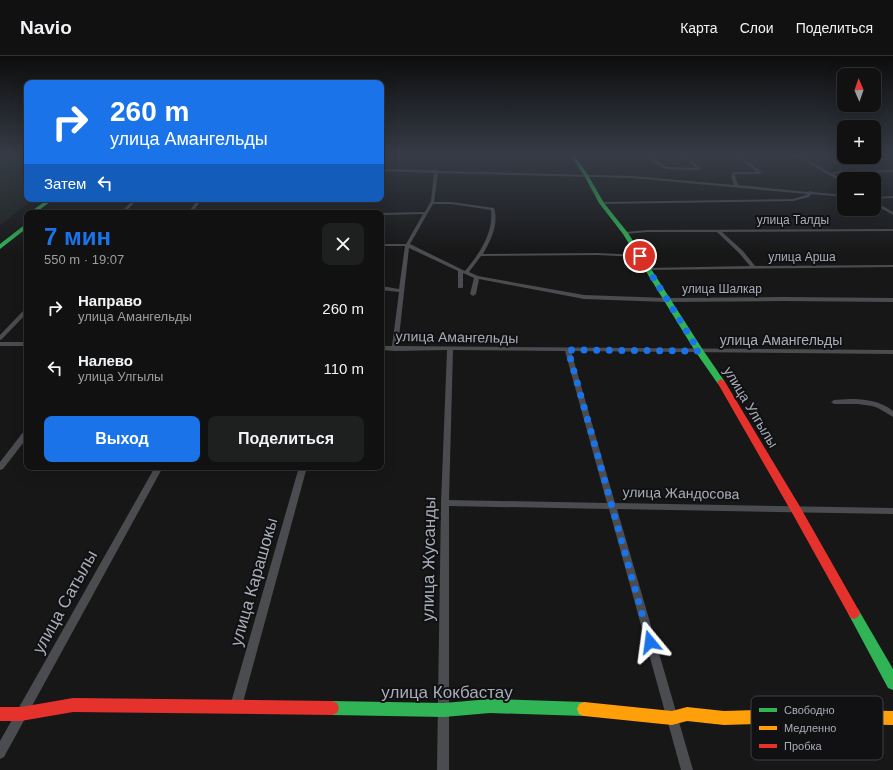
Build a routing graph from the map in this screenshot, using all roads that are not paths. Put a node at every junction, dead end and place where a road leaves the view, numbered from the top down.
1 (434, 188) edge
2 (594, 188) edge
3 (765, 188) edge
4 (810, 192) junction
5 (837, 195) edge
6 (893, 197) edge
7 (881, 198) edge
8 (46, 202) edge
9 (56, 202) edge
10 (133, 202) edge
11 (432, 203) junction
12 (602, 203) junction
13 (881, 206) edge
14 (36, 210) edge
15 (46, 210) edge
16 (125, 210) edge
17 (425, 213) junction
18 (384, 214) edge
19 (893, 214) edge
20 (24, 219) edge
21 (24, 227) edge
22 (893, 230) edge
23 (718, 231) junction
24 (625, 233) junction
25 (0, 238) edge
26 (384, 245) edge
27 (407, 245) junction
28 (0, 247) edge
29 (480, 255) junction
30 (640, 256) junction
31 (893, 266) edge
32 (753, 268) junction
33 (649, 269) junction
34 (464, 272) junction
35 (477, 277) junction
36 (460, 287) dead end
37 (384, 288) edge
38 (401, 291) junction
39 (473, 294) dead end
40 (667, 300) junction
41 (893, 300) edge
42 (24, 313) edge
43 (1, 335) edge
44 (0, 344) edge
45 (24, 344) edge
46 (384, 348) edge
47 (395, 348) junction
48 (450, 349) junction
49 (568, 350) junction
50 (699, 351) junction
51 (893, 352) edge
52 (834, 402) dead end
53 (893, 415) edge
54 (24, 437) edge
55 (0, 467) edge
56 (157, 470) edge
57 (302, 470) edge
58 (445, 503) junction
59 (611, 505) junction
60 (795, 508) junction
61 (893, 511) edge
62 (893, 682) edge
63 (236, 706) junction
64 (444, 710) junction
65 (0, 714) edge
66 (21, 714) junction
67 (751, 717) edge
68 (672, 718) junction
69 (883, 718) edge
70 (893, 718) edge
71 (0, 753) edge
72 (443, 770) edge
73 (687, 770) edge

1 - 11 street
2 - 12 main road, улица Улгылы
3 - 4 street
4 - 5 street
4 - 12 street
6 - 7 street
8 - 14 main road
9 - 15 main road
10 - 16 street
11 - 17 street
11 - 29 street
12 - 24 main road, улица Улгылы
13 - 19 street
17 - 18 street
17 - 27 street
20 - 25 main road
21 - 28 main road
22 - 23 street, улица Талды
23 - 24 street, улица Талды
23 - 32 street
24 - 30 main road, улица Улгылы
26 - 27 street
27 - 34 street, улица Шалкар
27 - 38 street
29 - 30 street
29 - 34 street
30 - 33 main road, улица Улгылы
31 - 32 street, улица Арша
32 - 33 street, улица Арша
33 - 40 main road, улица Улгылы
34 - 35 street, улица Шалкар
34 - 36 street
35 - 39 street
35 - 40 street, улица Шалкар
37 - 38 street
38 - 47 street
40 - 41 street, улица Шалкар
40 - 50 main road, улица Улгылы
42 - 43 street
44 - 45 street
46 - 47 street, улица Амангельды
47 - 48 street, улица Амангельды
48 - 49 street, улица Амангельды
48 - 58 street, улица Жусанды
49 - 50 street, улица Амангельды
49 - 59 street
50 - 51 street, улица Амангельды
50 - 60 main road, улица Улгылы
52 - 53 street
54 - 55 street
56 - 66 street, улица Сатылы
57 - 63 street, улица Карашокы
58 - 59 street, улица Жандосова
58 - 64 street, улица Жусанды
59 - 60 street, улица Жандосова
59 - 68 street
60 - 61 street, улица Жандосова
60 - 62 main road, улица Улгылы
63 - 64 main road, улица Кокбастау
63 - 66 main road, улица Кокбастау
64 - 68 main road, улица Кокбастау
64 - 72 street, улица Жусанды
65 - 66 main road, улица Кокбастау
66 - 71 street, улица Сатылы
67 - 68 main road, улица Кокбастау
68 - 73 street
69 - 70 main road, улица Кокбастау

